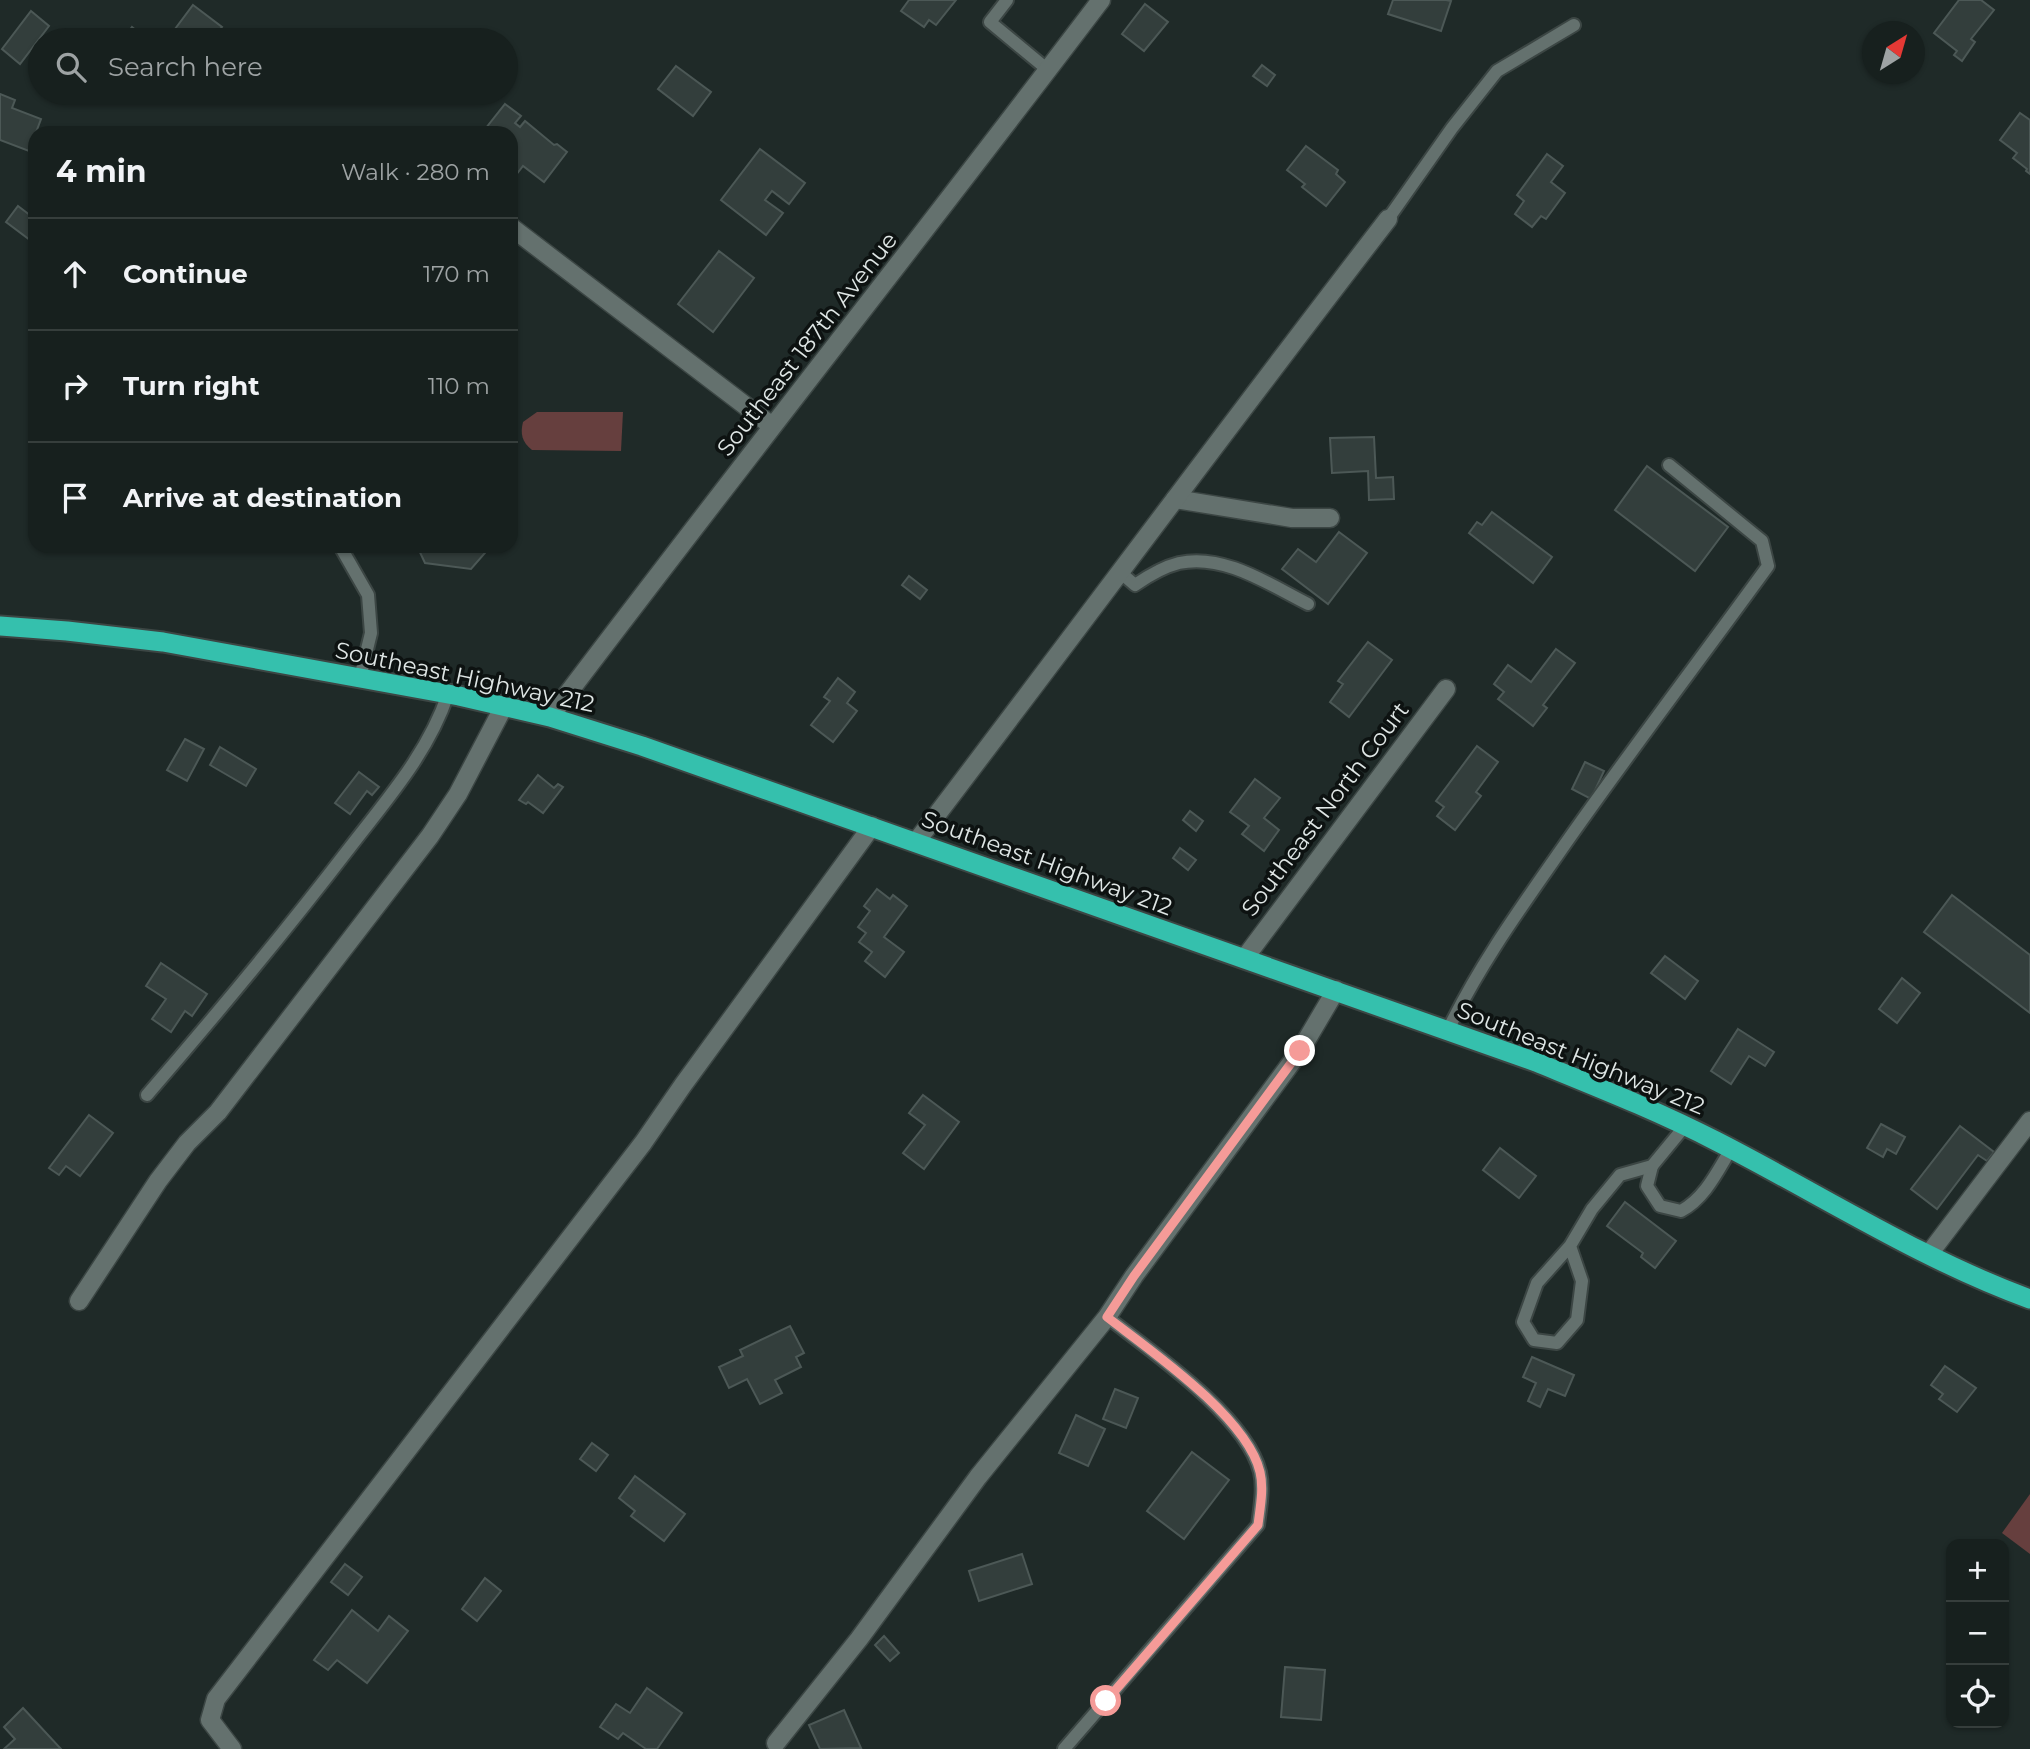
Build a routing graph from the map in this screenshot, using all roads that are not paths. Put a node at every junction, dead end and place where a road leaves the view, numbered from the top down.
1 (1007, 0) edge
2 (1101, 0) edge
3 (1574, 25) dead end
4 (1048, 70) junction
5 (1388, 219) joint
6 (518, 232) edge
7 (772, 426) junction
8 (1669, 465) dead end
9 (1175, 499) junction
10 (1330, 518) dead end
11 (344, 553) edge
12 (1121, 573) junction
13 (1308, 604) dead end
14 (0, 626) edge
15 (360, 678) junction
16 (1446, 690) dead end
17 (448, 694) junction
18 (504, 706) junction
19 (550, 717) junction
20 (872, 826) junction
21 (916, 842) junction
22 (1244, 959) junction
23 (1336, 990) junction
24 (1448, 1030) junction
25 (146, 1095) dead end
26 (2030, 1121) edge
27 (1685, 1126) junction
28 (1731, 1149) junction
29 (1652, 1166) junction
30 (1570, 1246) junction
31 (1929, 1254) junction
32 (2030, 1299) edge
33 (79, 1301) dead end
34 (1107, 1317) junction
35 (776, 1742) dead end
36 (232, 1749) edge
37 (1064, 1749) edge

1 - 4 lane
2 - 4 street, Southeast 187th Avenue
3 - 5 lane
4 - 7 street, Southeast 187th Avenue
5 - 9 street
6 - 7 street
7 - 19 street, Southeast 187th Avenue
8 - 24 lane
9 - 10 street
9 - 12 street
11 - 15 lane
12 - 13 lane
12 - 21 street
14 - 15 highway, Southeast Highway 212
15 - 17 highway, Southeast Highway 212
16 - 22 street, Southeast North Court
17 - 18 highway, Southeast Highway 212
17 - 25 lane
18 - 19 highway, Southeast Highway 212
18 - 33 street
19 - 20 highway, Southeast Highway 212
20 - 21 highway, Southeast Highway 212
20 - 36 street
21 - 22 highway, Southeast Highway 212
22 - 23 highway, Southeast Highway 212
23 - 24 highway, Southeast Highway 212
23 - 34 street
24 - 27 highway, Southeast Highway 212
26 - 31 street
27 - 28 highway, Southeast Highway 212
27 - 29 lane
28 - 29 lane
28 - 31 highway, Southeast Highway 212
29 - 30 lane
30 - 30 lane
31 - 32 highway, Southeast Highway 212
34 - 35 street
34 - 37 lane

